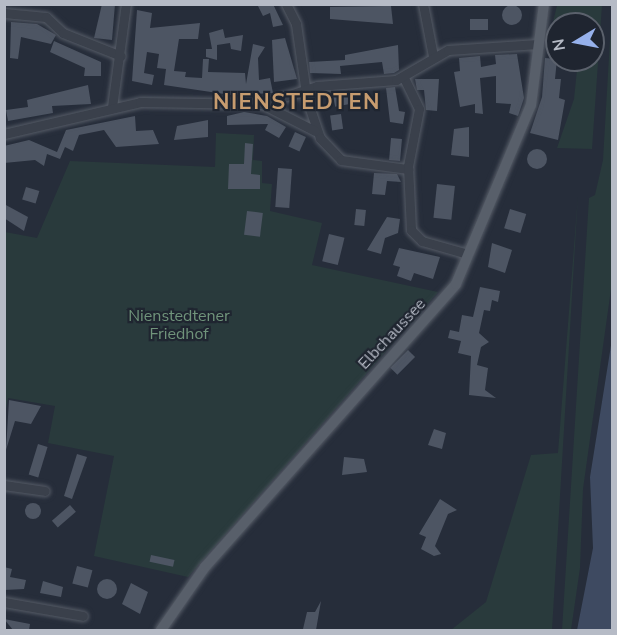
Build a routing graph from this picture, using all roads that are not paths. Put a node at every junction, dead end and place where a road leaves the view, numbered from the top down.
1 (126, 4) edge
2 (286, 4) edge
3 (423, 4) edge
4 (544, 4) edge
5 (4, 13) edge
6 (538, 44) junction
7 (121, 56) junction
8 (433, 56) junction
9 (404, 78) junction
10 (307, 88) junction
11 (262, 104) junction
12 (112, 107) junction
13 (315, 131) junction
14 (4, 134) edge
15 (408, 169) junction
16 (468, 254) junction
17 (4, 485) edge
18 (45, 491) dead end
19 (4, 602) edge
20 (83, 616) dead end
21 (161, 630) edge

1 - 7 street
2 - 10 street
3 - 8 street
4 - 6 main road, Elbchaussee
5 - 7 street
6 - 8 street
6 - 16 main road, Elbchaussee
7 - 12 street
8 - 9 street
9 - 10 street
9 - 15 street
10 - 11 street
10 - 13 street
11 - 12 street
11 - 13 street
12 - 14 street
13 - 15 street
15 - 16 street
16 - 21 main road, Elbchaussee
17 - 18 street
19 - 20 street

